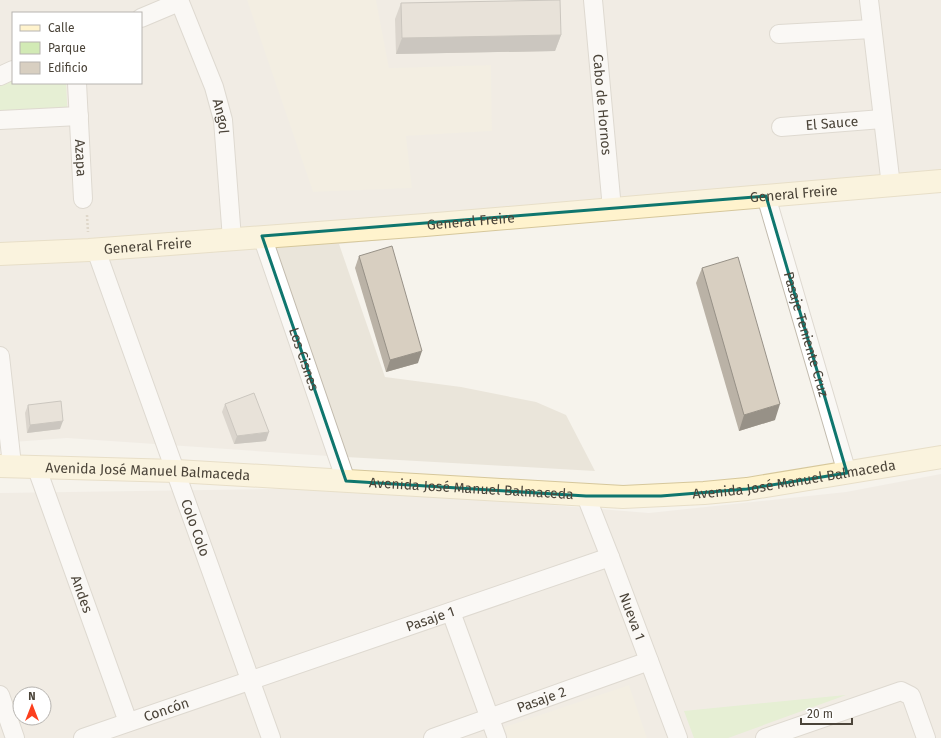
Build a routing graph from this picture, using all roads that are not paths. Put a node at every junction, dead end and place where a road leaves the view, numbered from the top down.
1 (593, 0) edge
2 (870, 0) edge
3 (179, 1) edge
4 (142, 18) edge
5 (872, 29) junction
6 (779, 34) dead end
7 (12, 70) edge
8 (0, 76) edge
9 (77, 84) edge
10 (79, 116) junction
11 (882, 119) junction
12 (0, 120) edge
13 (781, 127) dead end
14 (941, 181) edge
15 (891, 186) junction
16 (766, 196) junction
17 (83, 199) road end
18 (612, 209) junction
19 (262, 236) junction
20 (232, 239) junction
21 (93, 250) junction
22 (0, 254) edge
23 (0, 356) edge
24 (941, 457) edge
25 (6, 466) edge
26 (36, 466) junction
27 (176, 471) junction
28 (847, 473) junction
29 (346, 481) junction
30 (586, 496) junction
31 (610, 557) junction
32 (451, 612) junction
33 (649, 661) junction
34 (250, 680) junction
35 (0, 695) edge
36 (489, 718) junction
37 (128, 722) junction
38 (16, 738) edge
39 (83, 738) edge
40 (271, 738) edge
41 (433, 738) edge
42 (496, 738) edge
43 (678, 738) edge
44 (765, 738) edge
45 (926, 738) edge

1 - 18 street, Cabo de Hornos
2 - 5 street
3 - 4 street
3 - 20 street, Angol
5 - 6 street
5 - 11 street
7 - 8 street
9 - 10 street, Azapa
10 - 12 street
10 - 17 street, Azapa
11 - 13 street, El Sauce
11 - 15 street
14 - 15 street, General Freire
15 - 16 street, General Freire
16 - 18 street, General Freire
16 - 28 street, Pasaje Teniente Cruz
18 - 19 street, General Freire
19 - 20 street, General Freire
19 - 29 street, Los Cisnes
20 - 21 street, General Freire
21 - 22 street, General Freire
21 - 27 street, Colo Colo
23 - 25 street
24 - 28 street, Avenida José Manuel Balmaceda
25 - 26 street, Avenida José Manuel Balmaceda
26 - 27 street, Avenida José Manuel Balmaceda
26 - 37 street, Andes
27 - 29 street, Avenida José Manuel Balmaceda
27 - 34 street, Colo Colo
28 - 30 street, Avenida José Manuel Balmaceda
29 - 30 street, Avenida José Manuel Balmaceda
30 - 31 street, Nueva 1
31 - 32 street, Pasaje 1
31 - 33 street, Nueva 1
32 - 34 street, Pasaje 1
32 - 36 street
33 - 36 street, Pasaje 2
33 - 43 street, Nueva 1
34 - 37 street, Concón
34 - 40 street, Colo Colo
35 - 38 street
36 - 41 street, Pasaje 2
36 - 42 street
37 - 39 street, Concón
44 - 45 street

